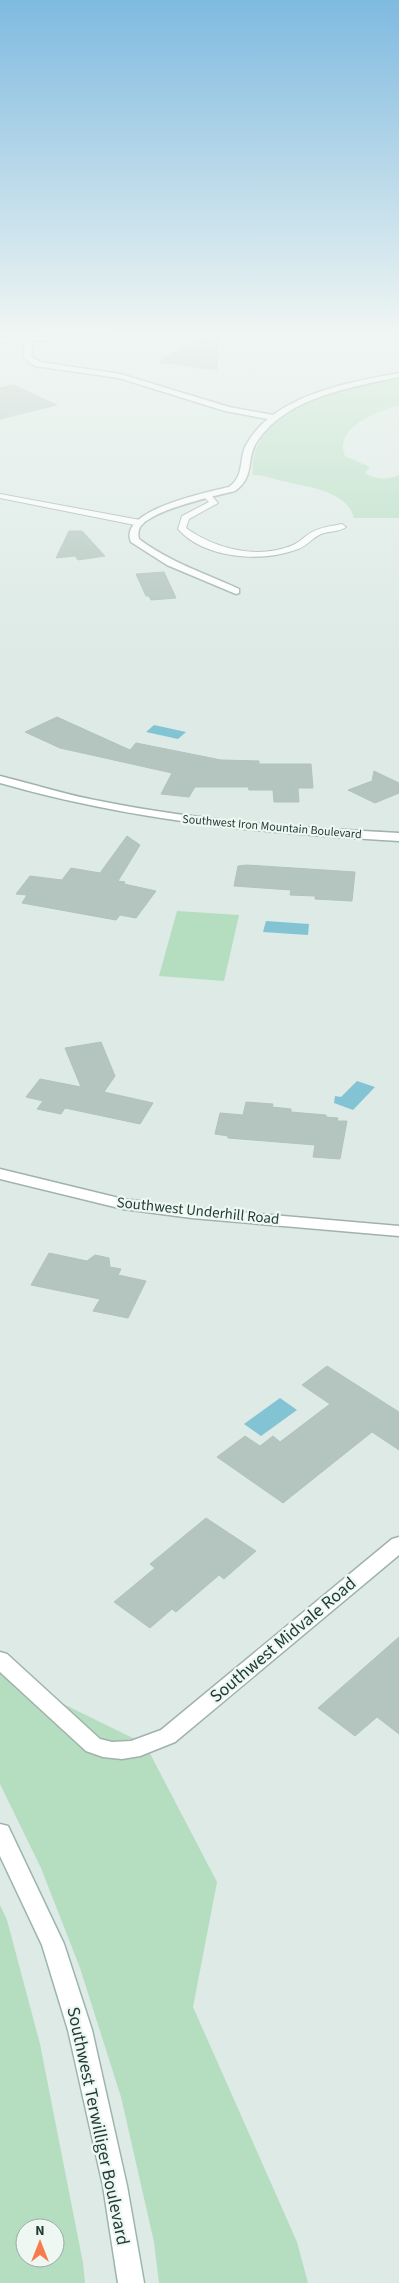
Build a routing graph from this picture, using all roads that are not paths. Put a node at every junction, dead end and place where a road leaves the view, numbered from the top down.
1 (252, 443) edge
2 (0, 496) edge
3 (207, 496) junction
4 (140, 524) junction
5 (342, 527) dead end
6 (236, 591) dead end
7 (0, 779) edge
8 (399, 836) edge
9 (0, 1174) edge
10 (399, 1231) edge
11 (399, 1544) edge
12 (0, 1660) edge
13 (0, 1833) edge
14 (131, 2283) edge

1 - 3 street
2 - 4 lane
3 - 4 street
3 - 5 lane
4 - 6 street
7 - 8 street, Southwest Iron Mountain Boulevard
9 - 10 street, Southwest Underhill Road
11 - 12 street, Southwest Midvale Road
13 - 14 street, Southwest Terwilliger Boulevard

